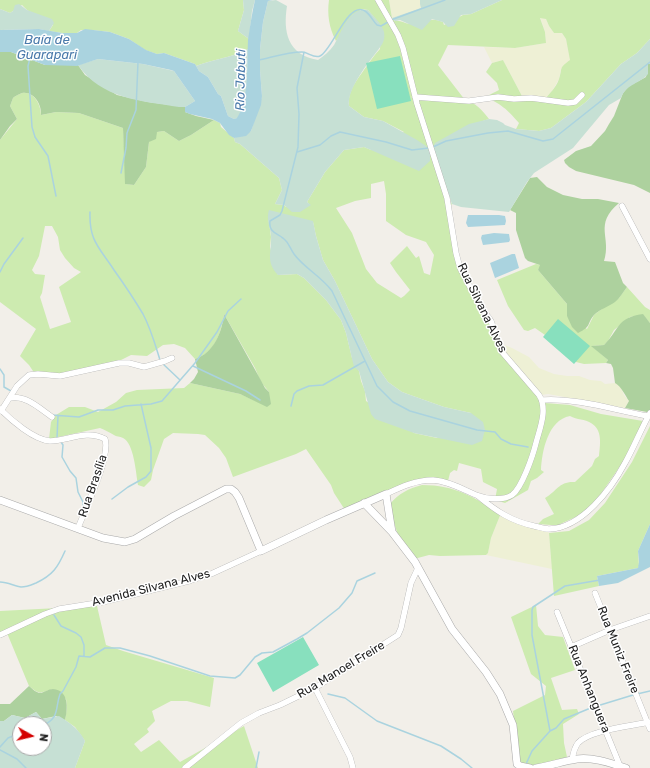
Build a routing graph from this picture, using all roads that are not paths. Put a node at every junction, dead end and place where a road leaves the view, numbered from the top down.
1 (378, 0) edge
2 (582, 95) dead end
3 (415, 97) junction
4 (622, 206) dead end
5 (650, 259) edge
6 (172, 358) dead end
7 (10, 398) junction
8 (543, 400) junction
9 (1, 410) edge
10 (649, 415) edge
11 (52, 417) dead end
12 (648, 425) edge
13 (386, 494) junction
14 (478, 496) junction
15 (0, 500) edge
16 (364, 503) junction
17 (388, 509) junction
18 (375, 515) junction
19 (78, 528) junction
20 (392, 532) junction
21 (261, 551) junction
22 (418, 568) junction
23 (595, 593) dead end
24 (557, 612) dead end
25 (650, 618) edge
26 (610, 630) junction
27 (0, 635) edge
28 (571, 647) junction
29 (315, 688) junction
30 (649, 722) edge
31 (650, 729) edge
32 (606, 731) junction
33 (572, 760) junction
34 (563, 765) edge
35 (610, 765) edge
36 (623, 767) edge
37 (185, 768) edge
38 (353, 768) edge
39 (526, 768) edge
40 (536, 768) edge

1 - 3 street, Rua Silvana Alves
2 - 3 street
3 - 8 street, Rua Silvana Alves
4 - 5 street
6 - 7 street, Rua Brasília
7 - 9 street, Rua Brasília
7 - 11 street
8 - 10 street
8 - 14 street
9 - 19 street, Rua Brasília
10 - 12 street
12 - 14 street
13 - 14 street
13 - 16 street
13 - 17 street
15 - 19 street
16 - 18 street
16 - 21 street, Avenida Silvana Alves
17 - 18 street
17 - 20 street
18 - 20 street
19 - 21 street
20 - 22 street
21 - 27 street, Avenida Silvana Alves
22 - 29 street, Rua Manoel Freire
22 - 39 street
23 - 26 street, Rua Muniz Freire
24 - 28 street, Rua Anhanguera
25 - 26 street
26 - 28 street
26 - 30 street, Rua Muniz Freire
28 - 32 street, Rua Anhanguera
29 - 37 street, Rua Manoel Freire
29 - 38 street
30 - 31 street, Rua Muniz Freire
30 - 32 street
32 - 33 street
32 - 36 street, Rua Anhanguera
33 - 34 street
33 - 35 street
34 - 40 street
35 - 36 street

